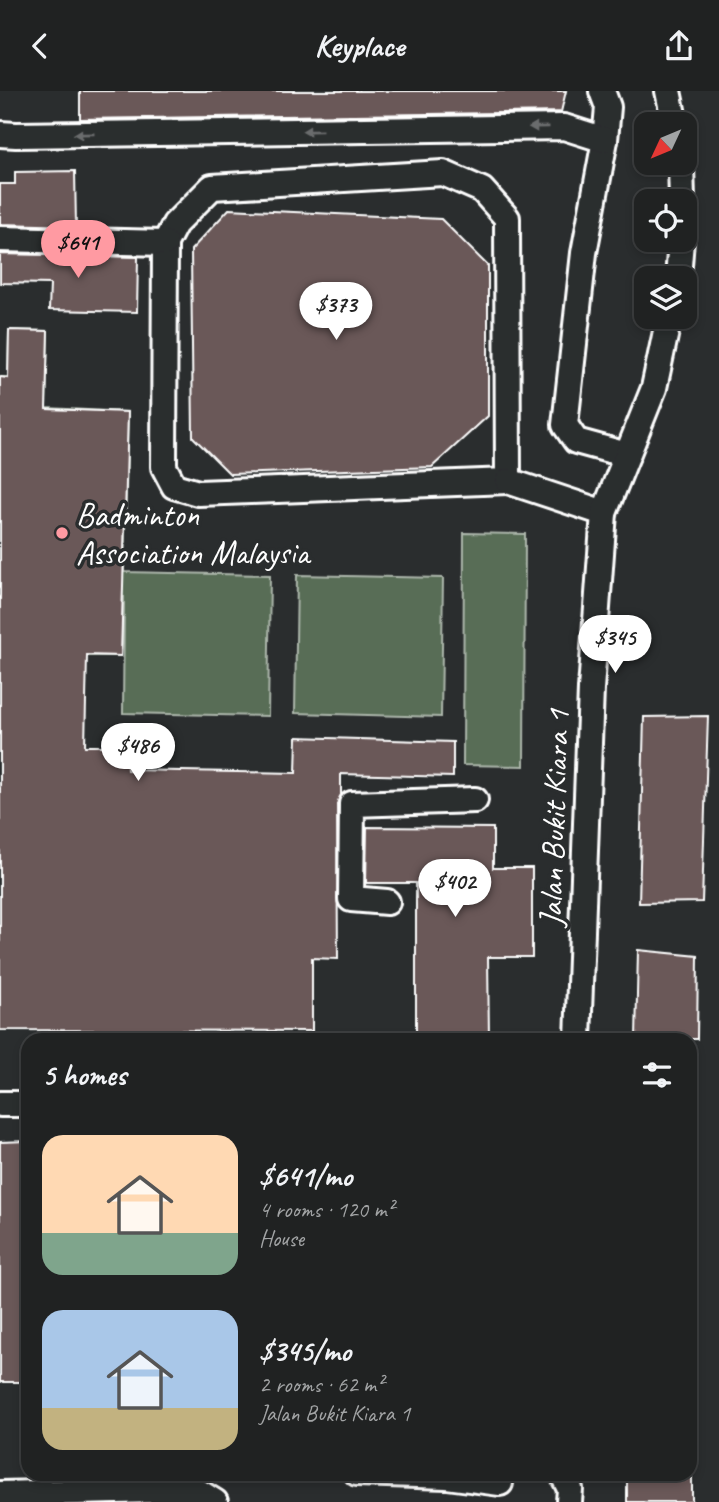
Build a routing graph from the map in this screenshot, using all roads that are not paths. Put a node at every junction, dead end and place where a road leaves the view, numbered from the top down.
1 (602, 91) edge
2 (668, 91) edge
3 (672, 112) edge
4 (0, 134) edge
5 (606, 140) junction
6 (0, 239) edge
7 (165, 243) junction
8 (666, 329) edge
9 (627, 455) junction
10 (508, 481) junction
11 (604, 513) junction
12 (475, 800) dead end
13 (387, 902) dead end
14 (578, 1033) edge
15 (0, 1104) edge
16 (21, 1104) edge
17 (474, 1481) edge
18 (502, 1486) edge
19 (207, 1488) edge
20 (0, 1495) edge

1 - 5 street
2 - 3 street
5 -> 4 street
5 - 9 street
6 - 7 street
7 - 10 street
7 - 10 street
8 - 9 street, Jalan Bukit Kiara 1
9 - 11 street, Jalan Bukit Kiara 1
10 - 11 street
11 - 14 street, Jalan Bukit Kiara 1
12 - 13 street
15 - 16 street
17 - 18 street
19 - 20 street

